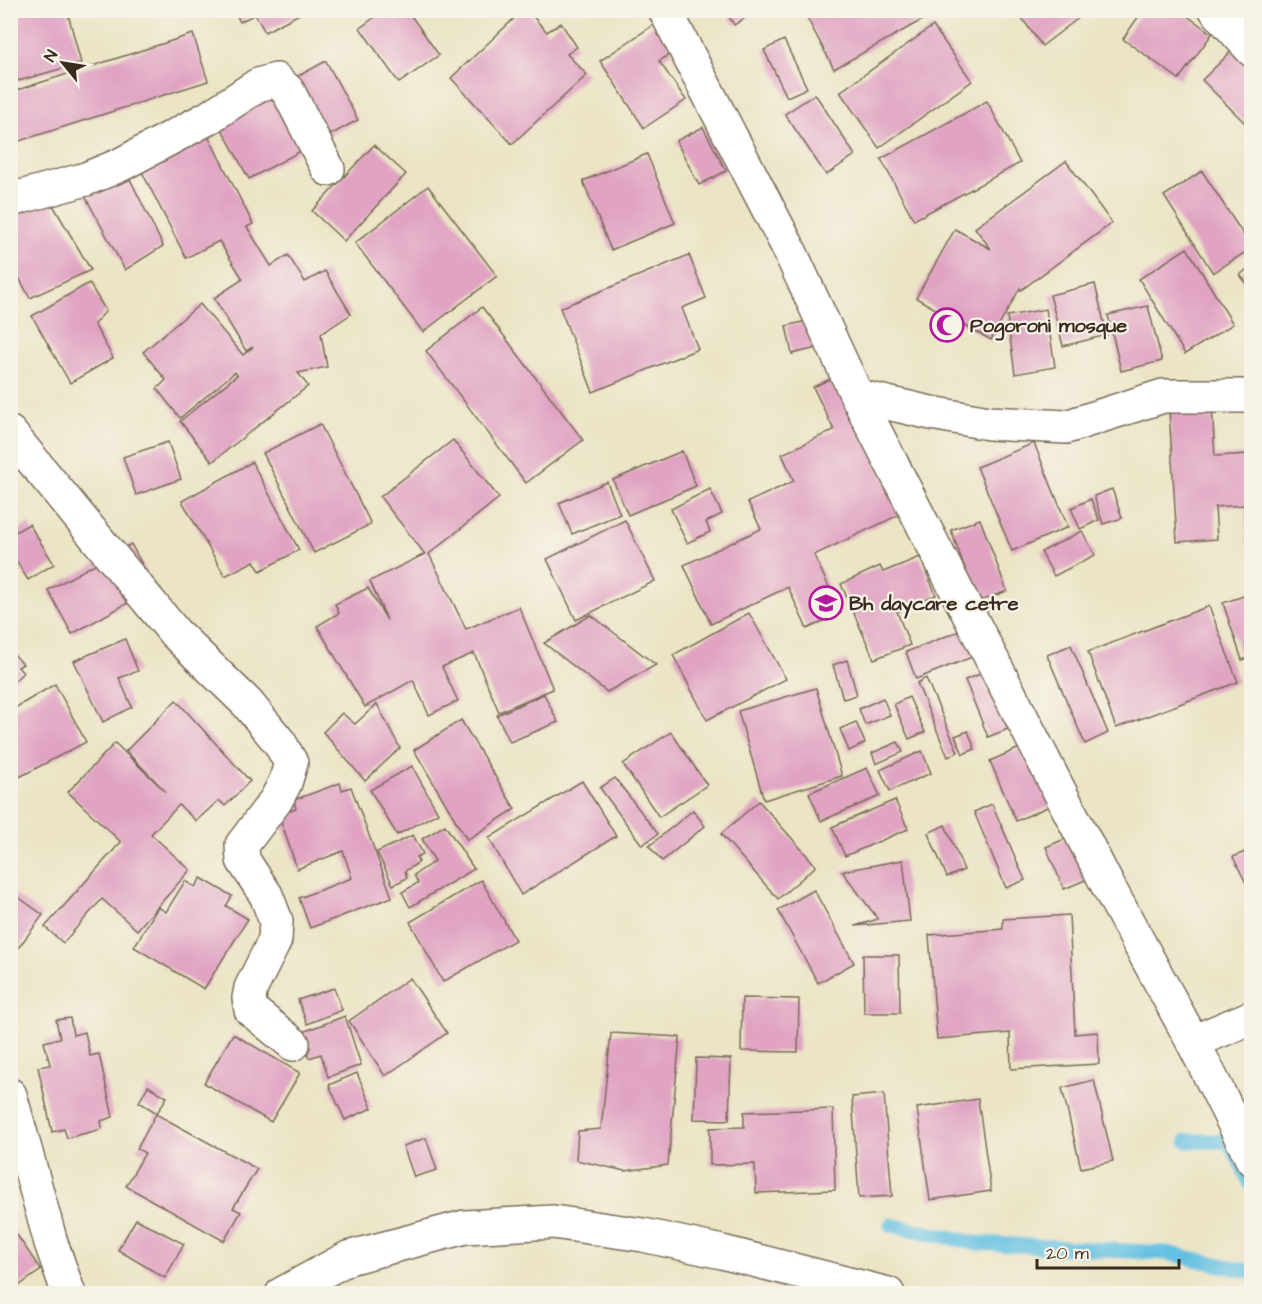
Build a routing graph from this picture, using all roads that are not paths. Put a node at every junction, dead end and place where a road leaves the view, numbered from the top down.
1 (665, 10) edge
2 (1216, 10) edge
3 (1251, 50) edge
4 (328, 169) dead end
5 (10, 200) edge
6 (857, 396) junction
7 (1251, 396) edge
8 (10, 433) edge
9 (1251, 1017) edge
10 (1193, 1042) junction
11 (293, 1044) dead end
12 (10, 1095) edge
13 (1251, 1159) edge
14 (69, 1293) edge
15 (282, 1293) edge
16 (888, 1293) edge

1 - 6 street
2 - 3 street
4 - 5 street
6 - 7 street
6 - 10 street
8 - 11 street
9 - 10 street
10 - 13 street
12 - 14 street
15 - 16 street

